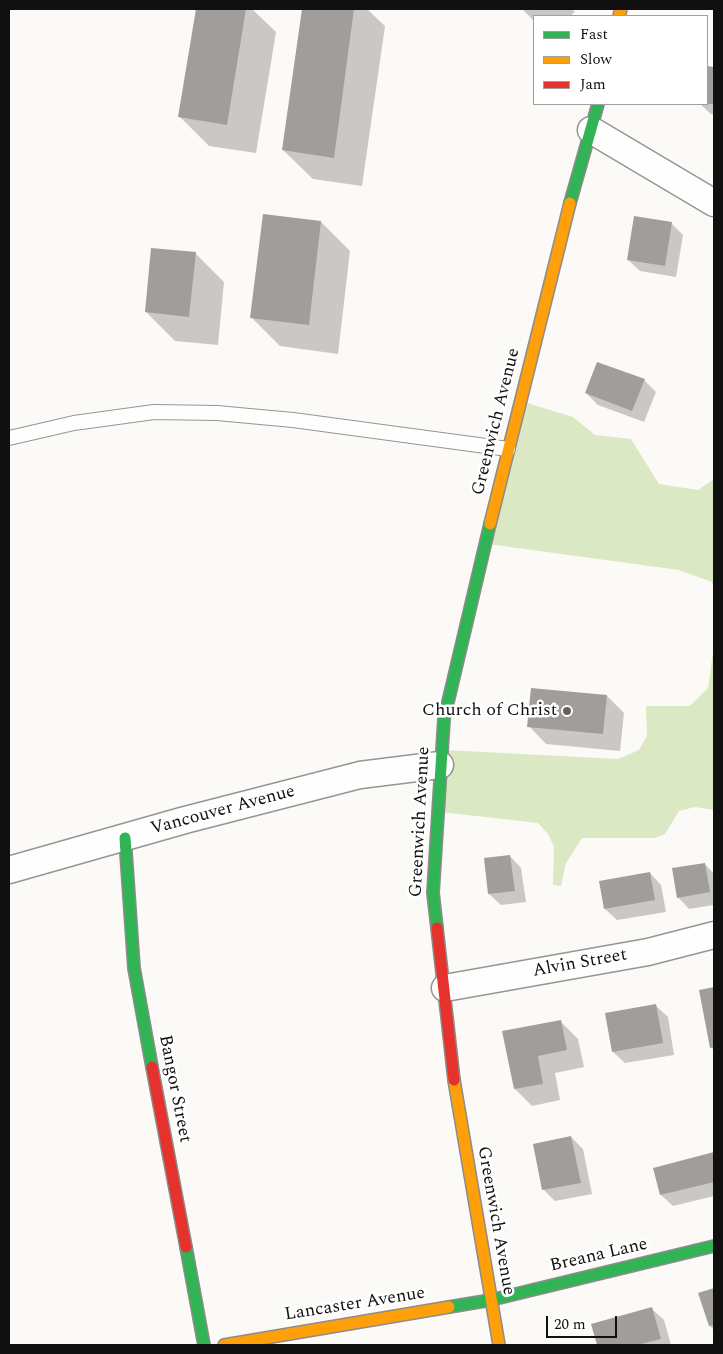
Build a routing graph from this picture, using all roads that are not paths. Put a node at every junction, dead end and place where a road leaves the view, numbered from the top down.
1 (598, 105) edge
2 (591, 130) junction
3 (714, 203) edge
4 (9, 438) edge
5 (508, 449) junction
6 (440, 765) junction
7 (125, 838) junction
8 (9, 870) edge
9 (714, 935) edge
10 (445, 988) junction
11 (714, 1246) edge
12 (491, 1300) junction
13 (204, 1345) edge
14 (224, 1345) edge
15 (499, 1345) edge

1 - 2 main road, Greenwich Avenue
2 - 3 street
2 - 5 main road, Greenwich Avenue
4 - 5 lane
5 - 6 main road, Greenwich Avenue
6 - 7 street, Vancouver Avenue
6 - 10 main road, Greenwich Avenue
7 - 8 street, Vancouver Avenue
7 - 13 main road, Bangor Street
9 - 10 street, Alvin Street
10 - 12 main road, Greenwich Avenue
11 - 12 main road, Breana Lane
12 - 14 main road, Lancaster Avenue
12 - 15 main road, Greenwich Avenue

